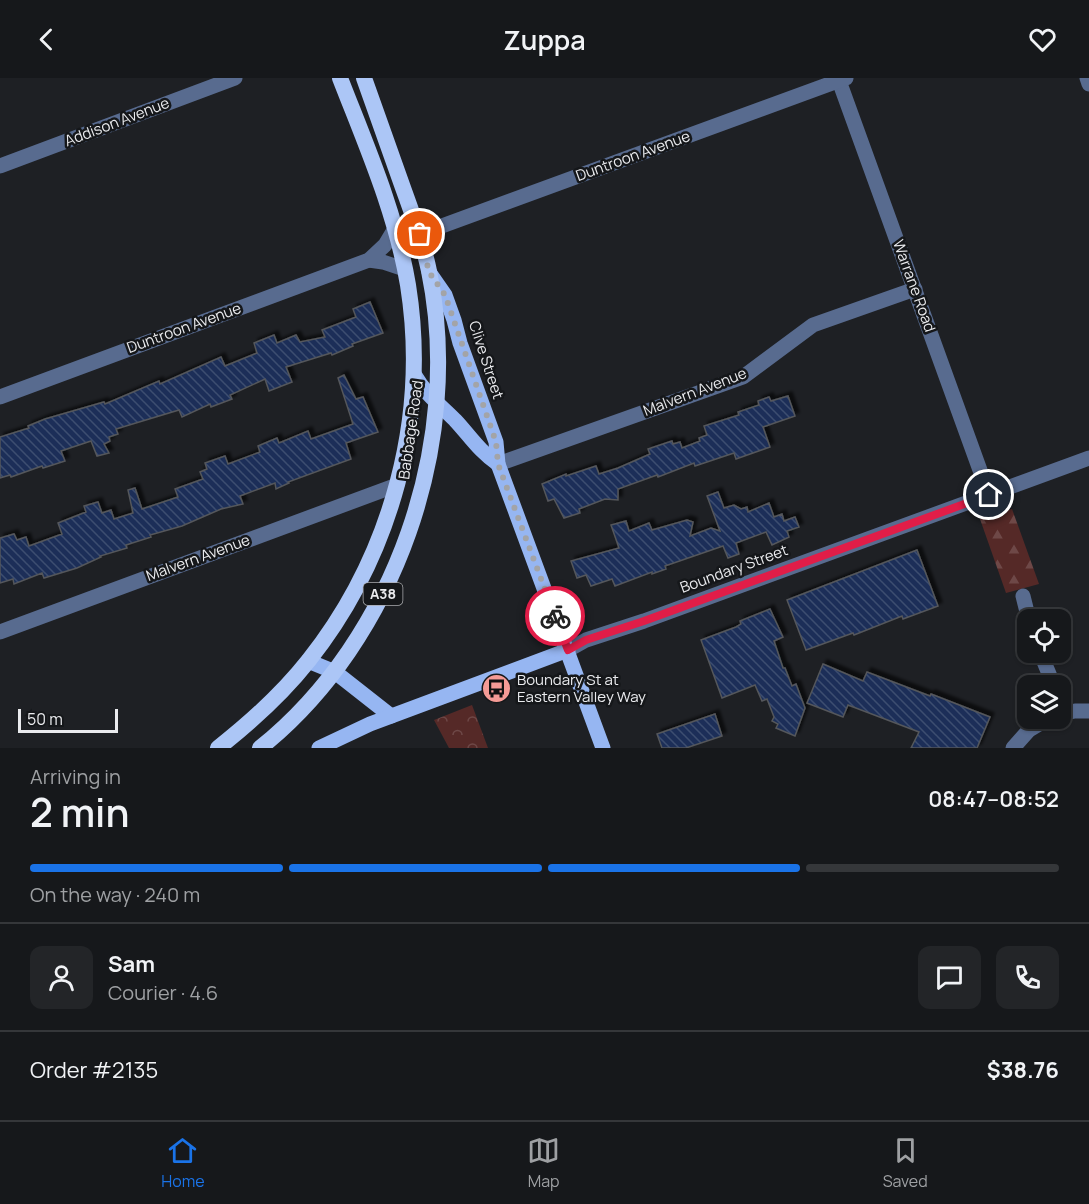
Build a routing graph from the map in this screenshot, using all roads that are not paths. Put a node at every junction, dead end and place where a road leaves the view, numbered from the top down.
1 (235, 78) edge
2 (340, 78) edge
3 (364, 78) edge
4 (1087, 78) edge
5 (841, 79) edge
6 (1089, 84) edge
7 (0, 166) edge
8 (394, 230) junction
9 (420, 234) junction
10 (369, 260) junction
11 (404, 269) junction
12 (429, 272) junction
13 (915, 289) junction
14 (414, 374) junction
15 (0, 397) edge
16 (437, 405) junction
17 (1089, 458) edge
18 (498, 464) junction
19 (397, 485) junction
20 (989, 495) junction
21 (1023, 596) dead end
22 (1026, 609) edge
23 (0, 632) edge
24 (568, 650) junction
25 (308, 662) junction
26 (335, 672) junction
27 (1071, 709) edge
28 (1089, 711) edge
29 (392, 716) junction
30 (1031, 729) edge
31 (218, 748) edge
32 (260, 748) edge
33 (319, 748) edge
34 (603, 748) edge
35 (1013, 748) edge

1 - 7 street, Addison Avenue
2 - 8 highway, Babbage Road / A38
3 - 9 highway, Babbage Road / A38
4 - 6 street
5 - 9 street, Duntroon Avenue
5 - 13 street, Warrane Road
8 - 10 street, Duntroon Avenue
8 - 11 highway, Babbage Road / A38
9 - 12 highway, Babbage Road / A38
10 - 11 street
10 - 15 street, Duntroon Avenue
11 - 14 highway, Babbage Road / A38
12 - 16 highway, Babbage Road / A38
12 - 18 main road, Clive Street
13 - 18 street, Malvern Avenue
13 - 20 street, Warrane Road
14 - 16 main road, Clive Street
14 - 19 highway, Babbage Road / A38
16 - 18 main road, Clive Street
16 - 26 highway, Babbage Road / A38
17 - 20 street, Boundary Street
18 - 24 main road, Clive Street
19 - 23 street, Malvern Avenue
19 - 25 highway, Babbage Road / A38
20 - 24 street, Boundary Street
21 - 22 street
24 - 29 main road, Boundary Street
24 - 34 main road, Clive Street
25 - 26 main road
25 - 31 highway, A38
26 - 29 main road
26 - 32 highway, Babbage Road / A38
27 - 28 street
29 - 33 main road, Boundary Street
30 - 35 street

